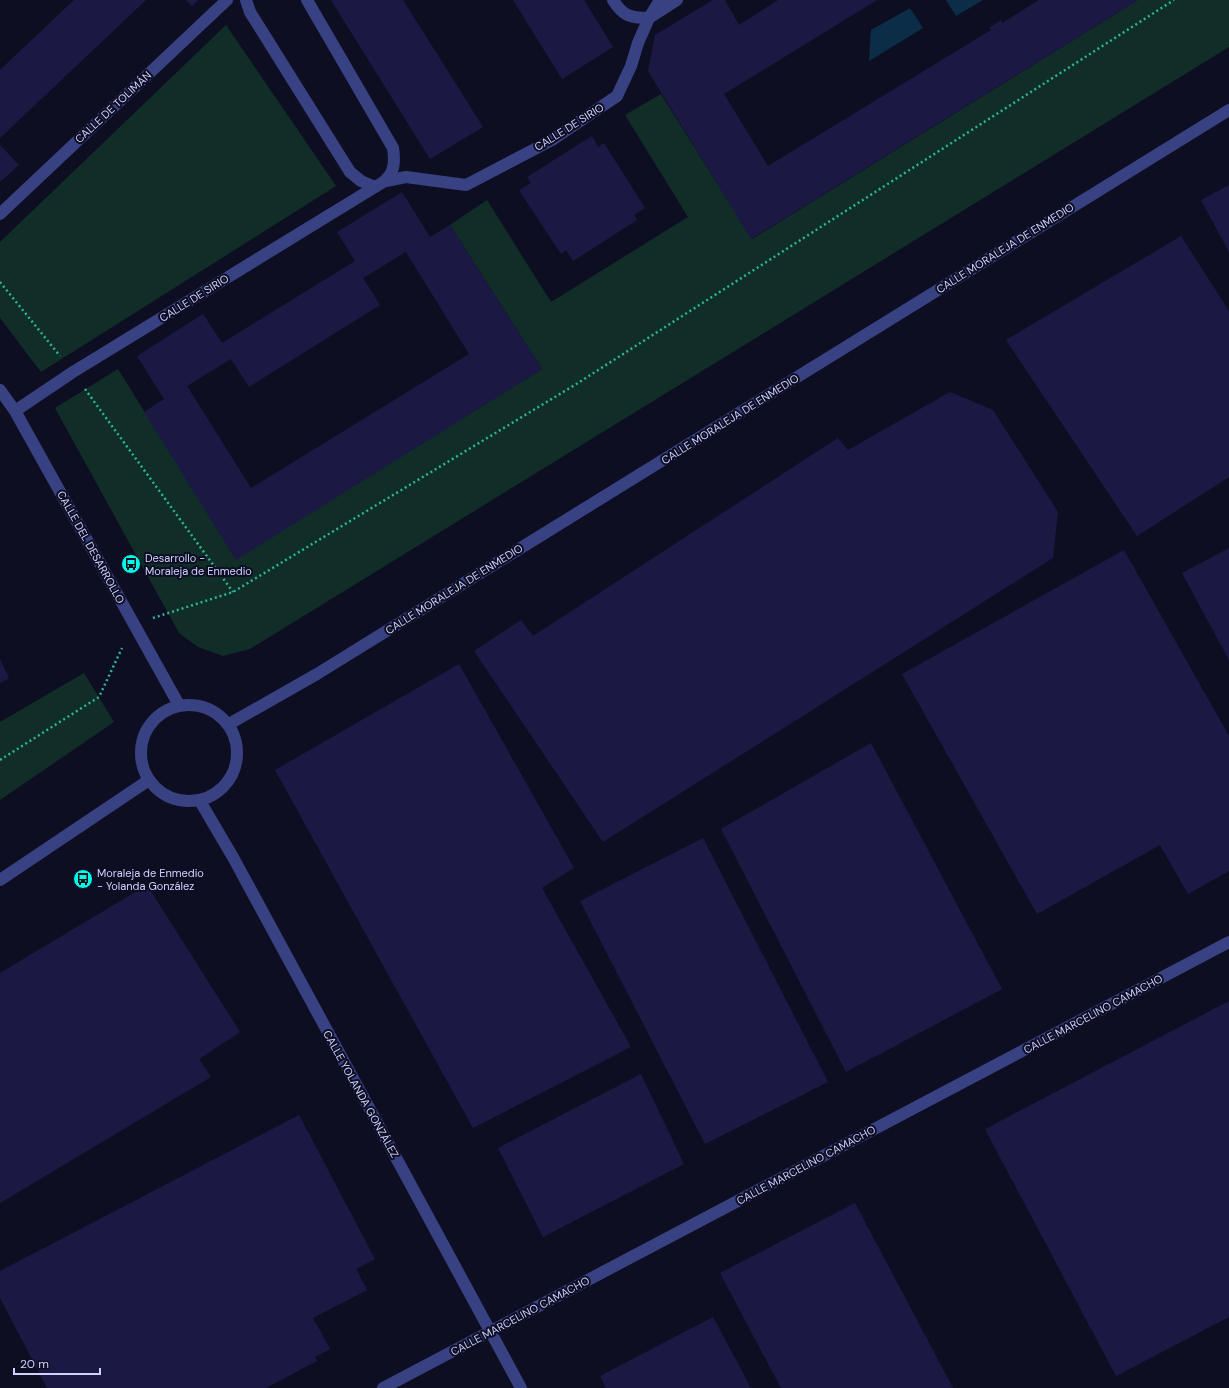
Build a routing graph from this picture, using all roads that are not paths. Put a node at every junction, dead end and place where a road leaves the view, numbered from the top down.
1 (227, 0) edge
2 (246, 0) edge
3 (307, 0) edge
4 (613, 0) edge
5 (660, 0) edge
6 (677, 0) edge
7 (649, 18) junction
8 (1229, 110) edge
9 (386, 181) junction
10 (375, 187) junction
11 (0, 214) edge
12 (0, 390) edge
13 (15, 411) junction
14 (179, 705) junction
15 (229, 724) junction
16 (149, 780) junction
17 (200, 801) junction
18 (0, 880) edge
19 (1229, 942) edge
20 (491, 1331) junction
21 (383, 1388) edge
22 (520, 1388) edge

1 - 11 street, CALLE DE TOLIMÁN
2 - 10 street
3 - 9 street
4 - 7 street
5 - 7 street, CALLE DE SIRIO
6 - 7 street
7 - 9 street, CALLE DE SIRIO
8 - 15 street, CALLE MORALEJA DE ENMEDIO
9 - 10 street, CALLE DE SIRIO
10 - 13 street, CALLE DE SIRIO
12 - 13 street, CALLE DEL DESARROLLO
13 - 14 street, CALLE DEL DESARROLLO
14 - 15 street
14 - 16 street
15 - 17 street
16 - 17 street
16 - 18 street
17 - 20 street, CALLE YOLANDA GONZÁLEZ
19 - 20 street, CALLE MARCELINO CAMACHO
20 - 21 street, CALLE MARCELINO CAMACHO
20 - 22 street, CALLE YOLANDA GONZÁLEZ

